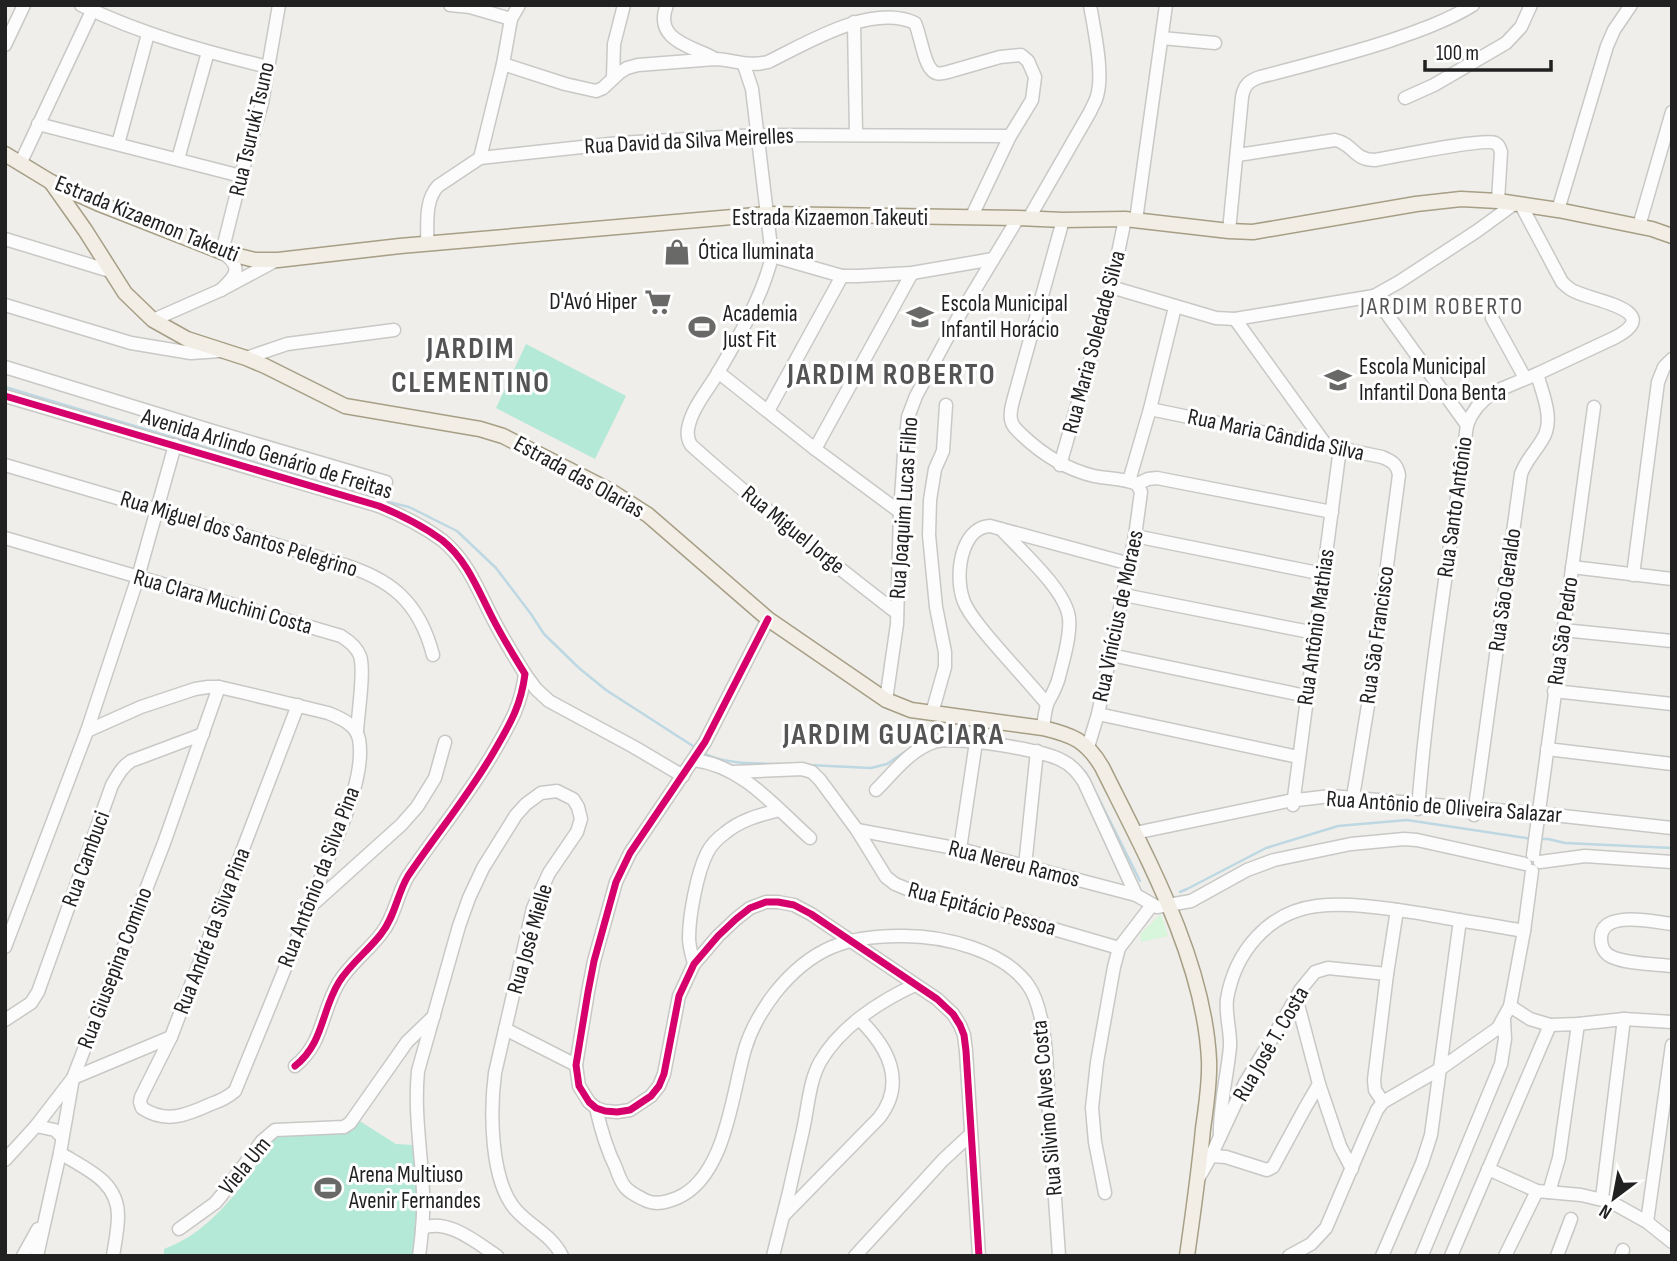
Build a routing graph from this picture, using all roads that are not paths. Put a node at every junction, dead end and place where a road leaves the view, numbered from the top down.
1 (24, 5) edge
2 (279, 5) edge
3 (450, 5) edge
4 (519, 5) edge
5 (624, 5) edge
6 (667, 5) edge
7 (1090, 5) edge
8 (1166, 5) edge
9 (1473, 5) edge
10 (1531, 5) edge
11 (1631, 5) edge
12 (470, 6) edge
13 (87, 8) edge
14 (511, 19) junction
15 (854, 22) junction
16 (148, 34) junction
17 (1162, 38) junction
18 (1215, 43) dead end
19 (5, 45) edge
20 (208, 52) junction
21 (715, 59) junction
22 (503, 64) junction
23 (744, 65) junction
24 (268, 66) junction
25 (613, 78) junction
26 (1405, 99) dead end
27 (1672, 112) edge
28 (38, 124) junction
29 (856, 134) junction
30 (757, 135) junction
31 (1010, 136) junction
32 (1668, 142) edge
33 (118, 144) junction
34 (5, 154) edge
35 (1238, 155) junction
36 (480, 158) junction
37 (178, 159) junction
38 (20, 164) junction
39 (241, 176) junction
40 (51, 182) junction
41 (92, 201) junction
42 (1498, 201) junction
43 (1517, 204) junction
44 (1551, 209) junction
45 (767, 214) junction
46 (971, 218) junction
47 (1024, 218) junction
48 (1130, 219) junction
49 (1063, 220) junction
50 (1639, 226) junction
51 (1532, 228) junction
52 (85, 230) junction
53 (1229, 231) junction
54 (1672, 236) edge
55 (5, 239) edge
56 (427, 244) junction
57 (222, 253) junction
58 (772, 256) junction
59 (992, 259) junction
60 (278, 260) junction
61 (110, 271) junction
62 (912, 274) junction
63 (842, 276) junction
64 (1111, 287) junction
65 (220, 290) junction
66 (1374, 296) junction
67 (5, 305) edge
68 (1175, 307) junction
69 (1492, 318) dead end
70 (1235, 319) junction
71 (153, 320) junction
72 (394, 330) dead end
73 (220, 351) junction
74 (246, 358) junction
75 (1672, 359) edge
76 (5, 367) edge
77 (718, 372) junction
78 (1531, 376) junction
79 (5, 396) edge
80 (946, 405) dead end
81 (1594, 407) dead end
82 (1150, 409) junction
83 (768, 411) junction
84 (1467, 425) junction
85 (1326, 445) junction
86 (175, 446) junction
87 (1340, 447) junction
88 (816, 449) junction
89 (5, 465) edge
90 (1060, 465) junction
91 (1398, 467) joint
92 (1133, 482) junction
93 (380, 504) junction
94 (158, 509) junction
95 (900, 512) junction
96 (1332, 512) junction
97 (1000, 529) junction
98 (1135, 536) junction
99 (5, 538) edge
100 (1042, 540) junction
101 (1033, 562) junction
102 (1130, 564) junction
103 (1572, 567) junction
104 (1323, 575) junction
105 (1633, 575) junction
106 (138, 577) junction
107 (1672, 579) edge
108 (1124, 595) junction
109 (897, 613) junction
110 (768, 619) junction
111 (1563, 630) junction
112 (1315, 633) junction
113 (1672, 641) edge
114 (433, 655) dead end
115 (1111, 655) junction
116 (525, 674) junction
117 (219, 687) junction
118 (1554, 691) junction
119 (1306, 696) junction
120 (886, 701) junction
121 (1047, 704) junction
122 (1672, 704) edge
123 (298, 705) junction
124 (932, 713) junction
125 (1098, 714) junction
126 (1043, 728) junction
127 (87, 731) junction
128 (357, 731) junction
129 (203, 734) junction
130 (445, 742) dead end
131 (976, 742) junction
132 (1088, 747) junction
133 (1547, 749) junction
134 (1037, 751) junction
135 (1298, 757) junction
136 (694, 760) junction
137 (1672, 764) edge
138 (733, 772) junction
139 (676, 774) junction
140 (876, 790) dead end
141 (1353, 800) junction
142 (1293, 803) junction
143 (1418, 806) junction
144 (779, 810) junction
145 (1475, 812) junction
146 (1537, 817) junction
147 (1672, 828) edge
148 (857, 830) junction
149 (1672, 834) edge
150 (1137, 837) junction
151 (810, 838) dead end
152 (960, 849) junction
153 (1533, 860) junction
154 (1672, 862) edge
155 (1025, 866) junction
156 (1136, 895) junction
157 (1152, 905) junction
158 (1168, 906) junction
159 (309, 907) junction
160 (1397, 910) junction
161 (1460, 920) junction
162 (1672, 924) edge
163 (1524, 931) junction
164 (852, 940) junction
165 (5, 947) edge
166 (1119, 947) junction
167 (694, 964) junction
168 (1672, 966) edge
169 (1387, 974) junction
170 (915, 985) junction
171 (1296, 997) junction
172 (1510, 1006) junction
173 (434, 1016) junction
174 (859, 1019) junction
175 (1624, 1019) junction
176 (5, 1020) edge
177 (1504, 1020) junction
178 (1672, 1021) edge
179 (1577, 1024) junction
180 (1550, 1025) junction
181 (505, 1029) junction
182 (171, 1037) junction
183 (1672, 1045) edge
184 (576, 1065) junction
185 (295, 1066) dead end
186 (1440, 1069) junction
187 (73, 1078) junction
188 (1319, 1084) junction
189 (1383, 1102) junction
190 (596, 1108) junction
191 (36, 1126) junction
192 (971, 1134) junction
193 (62, 1137) junction
194 (1220, 1138) junction
195 (60, 1153) junction
196 (1211, 1156) junction
197 (5, 1160) edge
198 (1488, 1168) junction
199 (1352, 1169) junction
200 (1196, 1182) junction
201 (1543, 1191) junction
202 (1105, 1193) dead end
203 (1602, 1199) junction
204 (45, 1216) junction
205 (783, 1216) junction
206 (1571, 1219) dead end
207 (1647, 1222) junction
208 (422, 1228) junction
209 (179, 1229) dead end
210 (1672, 1242) edge
211 (1422, 1255) edge
212 (23, 1256) edge
213 (37, 1256) edge
214 (113, 1256) edge
215 (419, 1256) edge
216 (497, 1256) edge
217 (562, 1256) edge
218 (773, 1256) edge
219 (855, 1256) edge
220 (979, 1256) edge
221 (1059, 1256) edge
222 (1187, 1256) edge
223 (1289, 1256) edge
224 (1382, 1256) edge
225 (1451, 1256) edge
226 (1505, 1256) edge
227 (1557, 1256) edge

1 - 19 street
2 - 24 street, Rua Tsuruki Tsuno
3 - 12 street
4 - 14 street
5 - 25 street
6 - 21 street
7 - 47 street, Rua Joaquim Lucas Filho
8 - 17 street, Rua Maria Soledade Silva
9 - 35 street
10 - 26 street
11 - 44 street
12 - 14 street
13 - 16 street
13 - 28 street
14 - 22 street
15 - 23 street
15 - 29 street
15 - 31 street
16 - 20 street
16 - 33 street
17 - 18 street
17 - 48 street, Rua Maria Soledade Silva
20 - 24 street
20 - 37 street
21 - 23 street
21 - 25 street
22 - 25 street
22 - 36 street
23 - 30 street
24 - 39 street, Rua Tsuruki Tsuno
27 - 32 street
28 - 33 street
28 - 38 street
29 - 30 street, Rua David da Silva Meirelles
29 - 31 street, Rua David da Silva Meirelles
30 - 36 street, Rua David da Silva Meirelles
30 - 45 street
31 - 46 street
32 - 50 street
33 - 37 street
34 - 38 main road, Estrada Kizaemon Takeuti
35 - 42 street
35 - 53 street
36 - 56 street, Rua David da Silva Meirelles
37 - 39 street
38 - 40 main road, Estrada Kizaemon Takeuti
39 - 57 street, Rua Tsuruki Tsuno
40 - 41 main road, Estrada Kizaemon Takeuti
40 - 52 main road, Estrada das Olarias
41 - 52 main road
41 - 57 main road, Estrada Kizaemon Takeuti
42 - 43 main road, Estrada Kizaemon Takeuti
42 - 53 main road, Estrada Kizaemon Takeuti
43 - 44 main road, Estrada Kizaemon Takeuti
43 - 51 street, Rua Santo Antônio
43 - 66 street
44 - 50 main road, Estrada Kizaemon Takeuti
44 - 51 street
45 - 46 main road, Estrada Kizaemon Takeuti
45 - 56 main road, Estrada Kizaemon Takeuti
45 - 58 street
46 - 47 main road, Estrada Kizaemon Takeuti
47 - 49 main road, Estrada Kizaemon Takeuti
47 - 59 street, Rua Joaquim Lucas Filho
48 - 49 main road, Estrada Kizaemon Takeuti
48 - 53 main road, Estrada Kizaemon Takeuti
48 - 64 street, Rua Maria Soledade Silva
49 - 90 street
50 - 54 main road, Estrada Kizaemon Takeuti
51 - 78 street, Rua Santo Antônio
52 - 61 main road, Estrada das Olarias
55 - 61 street
56 - 60 main road, Estrada Kizaemon Takeuti
57 - 60 main road, Estrada Kizaemon Takeuti
57 - 65 street
58 - 63 street
58 - 77 street
59 - 62 street
59 - 95 street, Rua Joaquim Lucas Filho
60 - 65 street
61 - 71 main road, Estrada das Olarias
62 - 63 street
62 - 88 street
63 - 83 street
64 - 68 street
64 - 90 street, Rua Maria Soledade Silva
65 - 71 street
66 - 70 street
66 - 84 street
67 - 73 street
68 - 70 street
68 - 82 street, Rua Vinícius de Moraes
69 - 78 street, Rua São Geraldo
70 - 85 street
71 - 73 main road, Estrada das Olarias
72 - 74 street
73 - 74 main road, Estrada das Olarias
74 - 110 main road, Estrada das Olarias
75 - 105 street
76 - 93 street, Avenida Arlindo Genário de Freitas
77 - 83 street
77 - 109 street, Rua Miguel Jorge
78 - 84 street, Rua Santo Antônio
78 - 145 street, Rua São Geraldo
79 - 86 street, Avenida Arlindo Genário de Freitas
80 - 124 street
81 - 103 street, Rua São Pedro
82 - 85 street, Rua Maria Cândida Silva
82 - 92 street, Rua Vinícius de Moraes
83 - 88 street
84 - 143 street, Rua Santo Antônio
85 - 87 street, Rua Maria Cândida Silva
86 - 93 street, Avenida Arlindo Genário de Freitas
86 - 94 street
87 - 91 street, Rua Maria Cândida Silva
87 - 96 street, Rua Antônio Mathias
88 - 95 street
89 - 94 street, Rua Miguel dos Santos Pelegrino
90 - 92 street
91 - 141 street, Rua São Francisco
92 - 96 street
92 - 98 street, Rua Vinícius de Moraes
93 - 116 street, Avenida Arlindo Genário de Freitas
94 - 106 street
94 - 114 street, Rua Miguel dos Santos Pelegrino
95 - 109 street, Rua Joaquim Lucas Filho
96 - 104 street, Rua Antônio Mathias
97 - 100 street
97 - 101 street
97 - 121 street
98 - 102 street, Rua Vinícius de Moraes
98 - 104 street
99 - 106 street, Rua Clara Muchini Costa
100 - 101 street
100 - 102 street
101 - 121 street
102 - 108 street, Rua Vinícius de Moraes
103 - 105 street
103 - 111 street, Rua São Pedro
104 - 112 street, Rua Antônio Mathias
105 - 107 street
106 - 127 street
106 - 128 street, Rua Clara Muchini Costa
108 - 112 street
108 - 115 street, Rua Vinícius de Moraes
109 - 120 street, Rua Joaquim Lucas Filho
110 - 120 main road, Estrada das Olarias
110 - 136 street
111 - 113 street
111 - 118 street, Rua São Pedro
112 - 119 street, Rua Antônio Mathias
115 - 119 street
115 - 125 street, Rua Vinícius de Moraes
116 - 139 street, Avenida Arlindo Genário de Freitas
116 - 185 street
117 - 123 street
117 - 127 street
117 - 129 street, Rua Giusepina Comino
118 - 122 street
118 - 133 street, Rua São Pedro
119 - 135 street, Rua Antônio Mathias
120 - 124 main road, Estrada das Olarias
121 - 126 street
123 - 128 street
123 - 182 street, Rua André da Silva Pina
124 - 126 main road, Estrada das Olarias
125 - 132 street, Rua Vinícius de Moraes
125 - 135 street
126 - 132 main road, Estrada das Olarias
127 - 165 street
128 - 159 street, Rua Antônio da Silva Pina
129 - 176 street, Rua Cambuci
129 - 187 street, Rua Giusepina Comino
130 - 159 street
131 - 134 street
131 - 140 street
131 - 152 street
132 - 150 main road
133 - 137 street
133 - 146 street, Rua São Pedro
134 - 155 street
134 - 156 street
135 - 142 street, Rua Antônio Mathias
136 - 138 street
136 - 139 street
136 - 139 street
138 - 144 street
138 - 148 street, Rua Epitácio Pessoa
139 - 184 street
141 - 142 street, Rua Antônio de Oliveira Salazar
141 - 143 street, Rua Antônio de Oliveira Salazar
142 - 150 street, Rua Antônio de Oliveira Salazar
143 - 145 street, Rua Antônio de Oliveira Salazar
144 - 151 street
144 - 167 street
145 - 146 street, Rua Antônio de Oliveira Salazar
146 - 147 street, Rua Antônio de Oliveira Salazar
146 - 149 street, Rua Antônio de Oliveira Salazar
146 - 153 street, Rua São Pedro
148 - 152 street, Rua Nereu Ramos
148 - 166 street, Rua Epitácio Pessoa
150 - 158 main road
152 - 155 street, Rua Nereu Ramos
153 - 154 street
153 - 158 street
153 - 163 street, Rua São Pedro
155 - 156 street, Rua Nereu Ramos
156 - 157 street, Rua Nereu Ramos
157 - 158 street, Rua Nereu Ramos
157 - 166 street
158 - 200 main road
159 - 182 street, Rua Antônio da Silva Pina
160 - 161 street
160 - 169 street
160 - 194 street
161 - 163 street
161 - 186 street
162 - 168 street
163 - 172 street, Rua São Pedro
164 - 167 street
164 - 170 street
164 - 190 street, Rua Silvino Alves Costa
164 - 221 street, Rua Silvino Alves Costa
166 - 202 street
167 - 190 street
169 - 171 street, Rua José T. Costa
169 - 189 street
170 - 174 street
170 - 192 street
171 - 188 street
171 - 194 street, Rua José T. Costa
172 - 177 street, Rua São Pedro
172 - 180 street
173 - 181 street, Rua José Mielle
173 - 208 street, Rua José Mielle
173 - 209 street, Viela Um
174 - 205 street
174 - 205 street
175 - 178 street
175 - 179 street
175 - 203 street
177 - 186 street
177 - 211 street
179 - 180 street
179 - 201 street
180 - 198 street
181 - 184 street
181 - 217 street, Rua José Mielle
182 - 187 street, Rua André da Silva Pina
183 - 207 street
184 - 190 street, Rua Silvino Alves Costa
186 - 189 street
186 - 224 street
187 - 191 street, Rua André da Silva Pina
187 - 193 street, Rua Giusepina Comino
188 - 196 street
188 - 199 street
189 - 199 street
191 - 193 street
191 - 197 street, Rua André da Silva Pina
192 - 219 street
192 - 220 street
193 - 195 street, Rua Giusepina Comino
194 - 196 street, Rua José T. Costa
195 - 204 street, Rua Giusepina Comino
195 - 214 street
196 - 200 street, Rua José T. Costa
198 - 201 street
198 - 225 street
199 - 223 street
200 - 222 main road
201 - 203 street
201 - 226 street
203 - 207 street
204 - 212 street
204 - 213 street, Rua Giusepina Comino
205 - 218 street
206 - 227 street
207 - 210 street
208 - 215 street, Rua José Mielle
208 - 216 street

